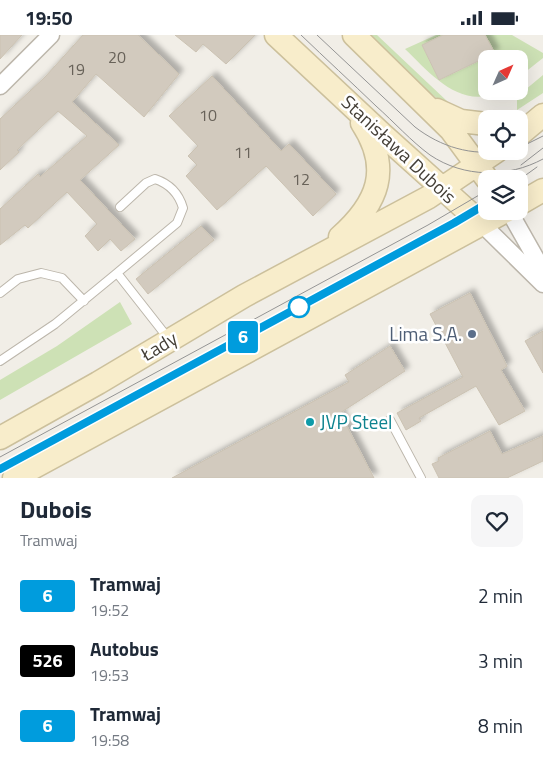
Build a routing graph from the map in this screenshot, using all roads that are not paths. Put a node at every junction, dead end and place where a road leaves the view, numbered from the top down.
1 (51, 35) edge
2 (276, 35) edge
3 (354, 35) edge
4 (0, 85) edge
5 (342, 97) junction
6 (420, 98) junction
7 (543, 114) edge
8 (528, 119) edge
9 (478, 123) edge
10 (528, 127) edge
11 (481, 170) edge
12 (478, 174) edge
13 (442, 189) junction
14 (543, 190) edge
15 (528, 199) edge
16 (120, 207) dead end
17 (490, 220) edge
18 (513, 220) edge
19 (482, 224) junction
20 (319, 255) junction
21 (543, 271) edge
22 (117, 273) junction
23 (543, 284) edge
24 (0, 293) edge
25 (84, 301) junction
26 (169, 340) junction
27 (0, 361) edge
28 (390, 420) dead end
29 (0, 438) edge
30 (14, 478) edge
31 (421, 478) edge

1 - 4 street
2 - 5 street, Stanisława Dubois
3 - 6 street
5 - 13 street, Stanisława Dubois
5 - 20 street, Łady
6 - 9 street
6 - 11 street
7 - 8 street
7 - 10 street
12 - 13 street, Łady
13 - 19 street, Stanisława Dubois
13 - 20 street, Łady
14 - 15 street
16 - 22 lane
17 - 19 street
18 - 21 street
19 - 23 street, Stanisława Dubois
19 - 30 street
20 - 26 street, Łady
22 - 25 lane
22 - 26 lane
24 - 25 lane
25 - 27 lane
26 - 29 street, Łady
28 - 31 lane

